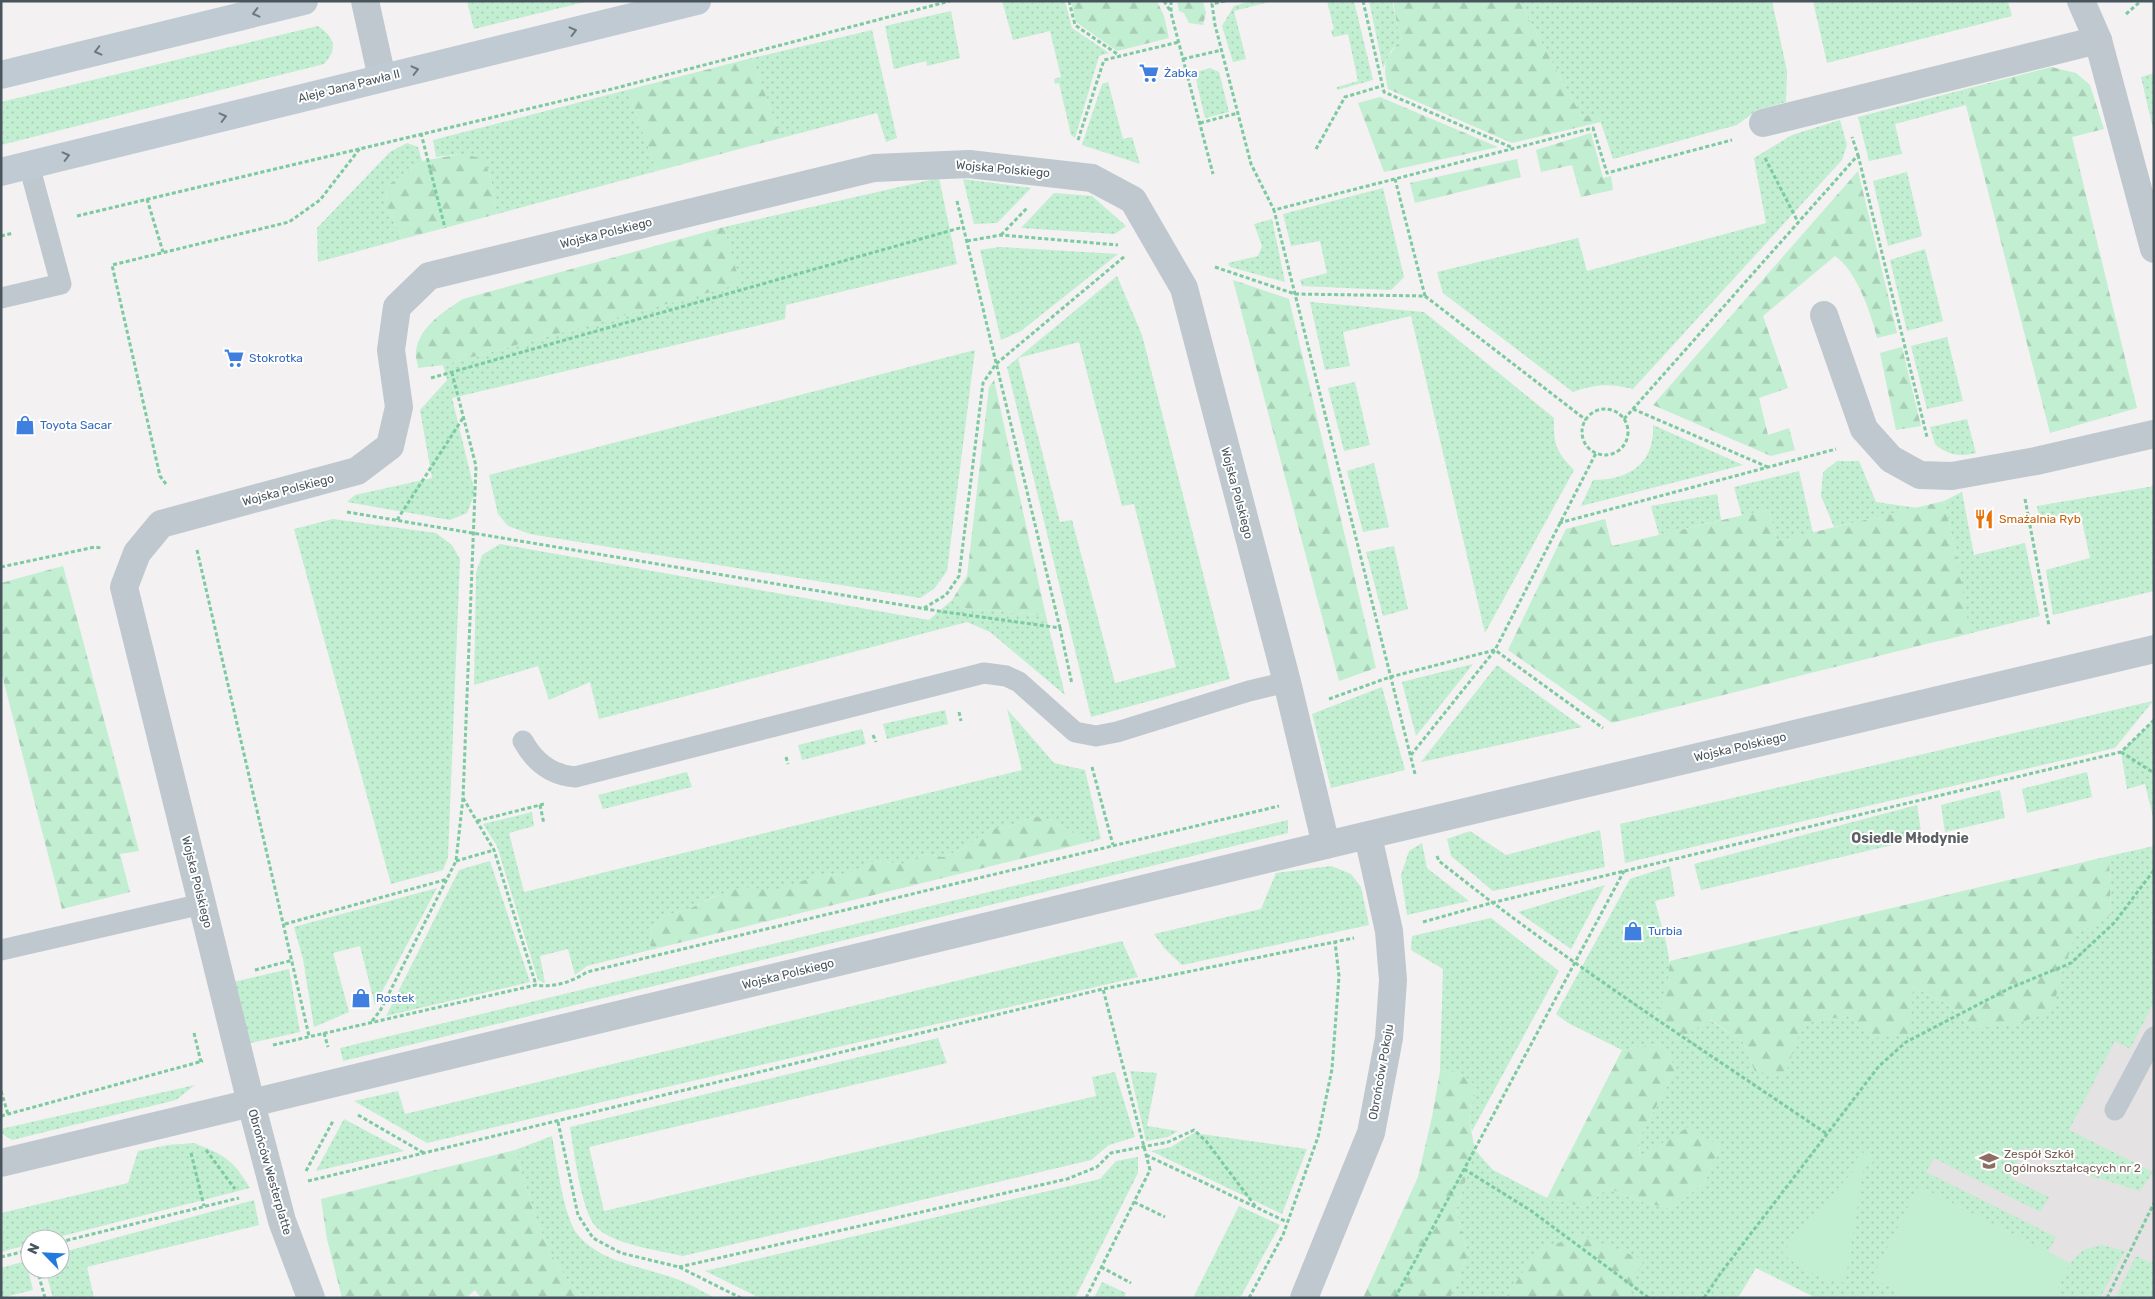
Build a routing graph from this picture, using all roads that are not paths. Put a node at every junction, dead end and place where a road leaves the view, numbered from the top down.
1 (304, 1) edge
2 (365, 1) edge
3 (696, 1) edge
4 (2081, 1) edge
5 (2098, 40) junction
6 (1, 75) edge
7 (382, 78) junction
8 (1757, 127) road end
9 (29, 165) junction
10 (1, 172) edge
11 (2154, 249) edge
12 (1, 298) edge
13 (1824, 314) dead end
14 (2154, 434) edge
15 (2154, 649) edge
16 (1287, 682) junction
17 (523, 741) dead end
18 (1368, 836) junction
19 (1326, 844) junction
20 (202, 904) junction
21 (1, 950) edge
22 (2154, 1037) edge
23 (251, 1103) junction
24 (2115, 1110) dead end
25 (1, 1163) edge
26 (311, 1298) edge
27 (1304, 1298) edge

1 -> 6 main road
2 - 7 street
7 -> 3 main road, Aleje Jana Pawła II
4 - 5 street
5 - 8 street
5 - 11 street
9 -> 7 main road, Aleje Jana Pawła II
9 - 10 main road, Aleje Jana Pawła II
9 - 12 lane
13 - 14 street
15 - 18 street, Wojska Polskiego
16 - 17 lane
16 - 19 street, Wojska Polskiego
16 - 20 street, Wojska Polskiego
18 - 19 street, Wojska Polskiego
18 - 27 street, Obrońców Pokoju
19 - 23 street, Wojska Polskiego
20 - 21 lane
20 - 23 street, Wojska Polskiego
22 - 24 lane
23 - 25 street, Wojska Polskiego
23 - 26 street, Obrońców Westerplatte

